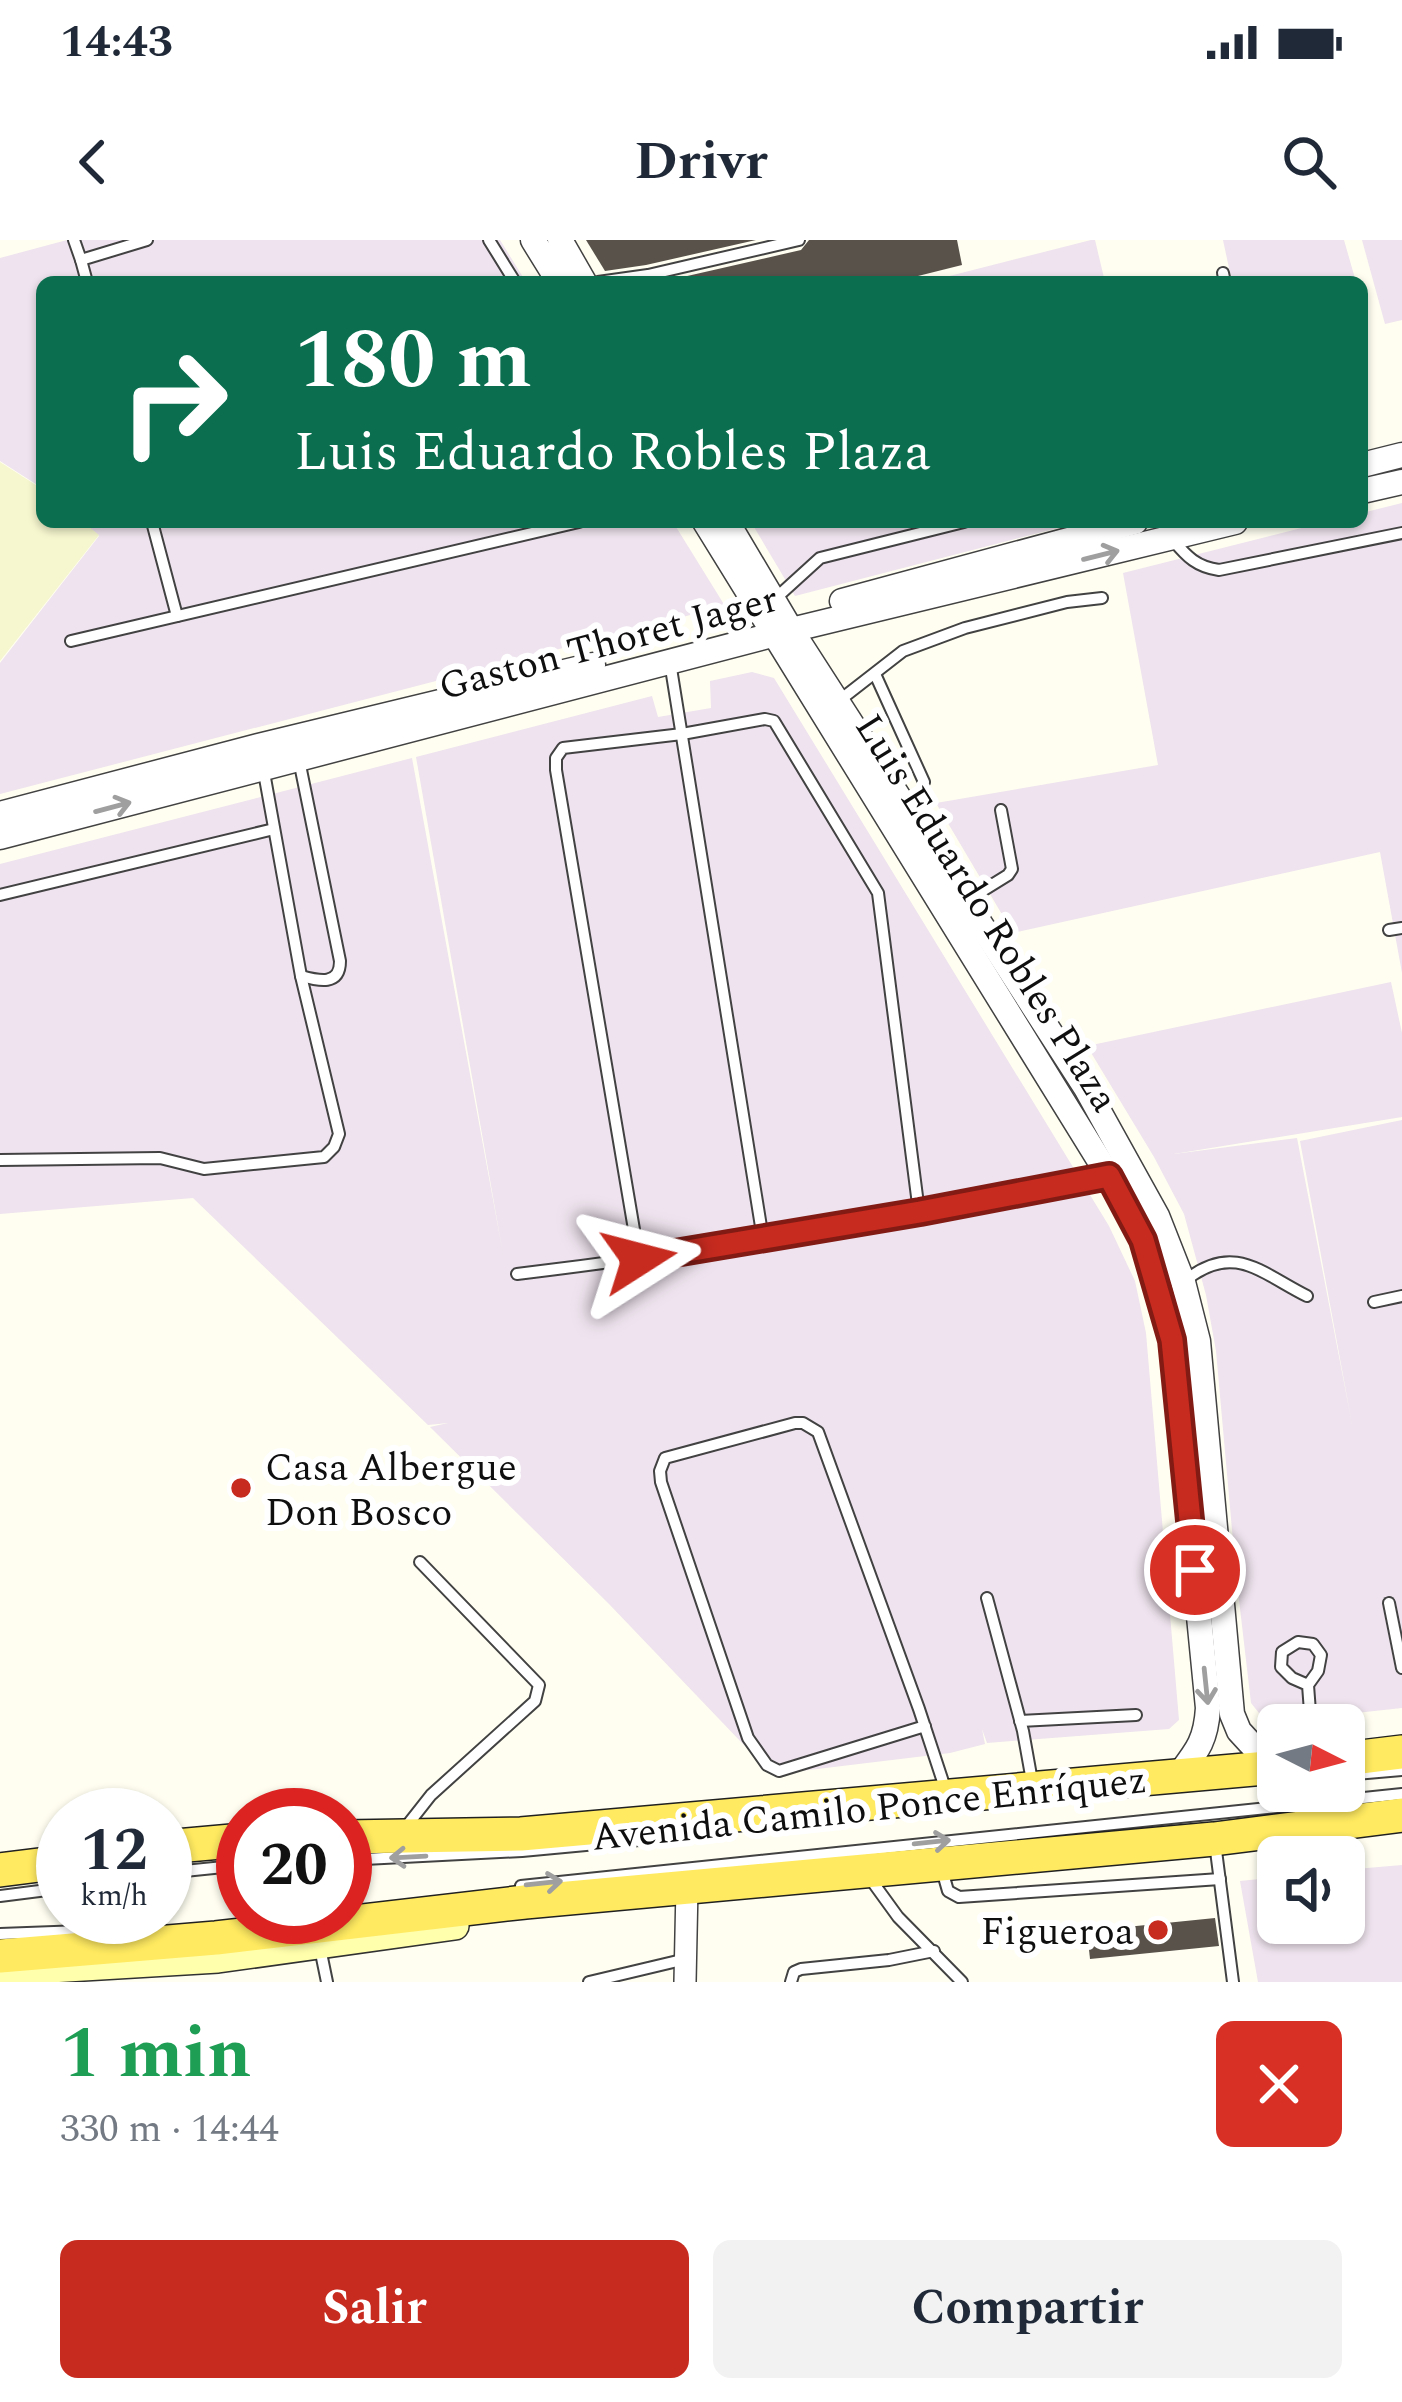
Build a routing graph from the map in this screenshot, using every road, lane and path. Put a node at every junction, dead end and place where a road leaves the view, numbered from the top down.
1 (74, 240) edge
2 (147, 240) edge
3 (489, 240) edge
4 (532, 240) edge
5 (560, 240) edge
6 (799, 240) edge
7 (81, 260) junction
8 (85, 276) edge
9 (511, 276) edge
10 (555, 276) edge
11 (581, 276) edge
12 (642, 276) edge
13 (1402, 455) edge
14 (1368, 463) edge
15 (1402, 482) edge
16 (1368, 490) edge
17 (154, 528) edge
18 (553, 528) edge
19 (709, 528) edge
20 (730, 528) edge
21 (940, 528) edge
22 (1211, 528) edge
23 (1064, 531) edge
24 (1402, 533) edge
25 (1171, 538) junction
26 (1102, 598) dead end
27 (177, 616) junction
28 (778, 620) junction
29 (71, 641) dead end
30 (670, 662) junction
31 (875, 674) junction
32 (837, 702) junction
33 (682, 734) junction
34 (296, 749) junction
35 (261, 757) junction
36 (924, 782) dead end
37 (1001, 810) dead end
38 (0, 814) edge
39 (274, 829) junction
40 (0, 837) edge
41 (0, 895) edge
42 (966, 901) junction
43 (301, 976) junction
44 (0, 1160) edge
45 (1109, 1176) junction
46 (920, 1212) junction
47 (763, 1239) junction
48 (639, 1259) junction
49 (517, 1274) dead end
50 (1183, 1282) junction
51 (1307, 1296) dead end
52 (1402, 1296) edge
53 (1374, 1303) dead end
54 (420, 1562) dead end
55 (987, 1598) dead end
56 (1389, 1603) dead end
57 (1402, 1668) edge
58 (1308, 1685) dead end
59 (1309, 1704) edge
60 (1136, 1714) dead end
61 (1020, 1721) junction
62 (925, 1726) junction
63 (1257, 1749) edge
64 (1402, 1752) edge
65 (1365, 1756) edge
66 (1257, 1769) edge
67 (1402, 1770) edge
68 (1365, 1773) edge
69 (1178, 1776) junction
70 (1034, 1789) junction
71 (1402, 1794) edge
72 (948, 1797) junction
73 (1402, 1815) edge
74 (399, 1835) junction
75 (372, 1836) edge
76 (682, 1836) dead end
77 (1214, 1839) junction
78 (372, 1859) edge
79 (36, 1865) edge
80 (941, 1865) junction
81 (0, 1870) edge
82 (866, 1872) junction
83 (1220, 1879) junction
84 (687, 1887) junction
85 (500, 1889) dead end
86 (36, 1891) edge
87 (0, 1896) edge
88 (216, 1924) edge
89 (192, 1927) dead end
90 (36, 1932) edge
91 (0, 1934) edge
92 (320, 1945) junction
93 (934, 1952) junction
94 (0, 1956) edge
95 (685, 1971) edge
96 (0, 1972) edge
97 (327, 1982) edge
98 (589, 1982) edge
99 (791, 1982) edge
100 (962, 1982) edge
101 (1233, 1982) edge

1 - 7 lane
2 - 7 lane
3 - 9 lane
4 - 10 street
5 - 11 street
6 - 12 lane
7 - 8 lane
13 - 14 street
15 - 16 street
17 - 27 lane
18 - 27 lane
19 - 28 street, Luis Eduardo Robles Plaza
20 - 28 street, Luis Eduardo Robles Plaza
21 - 28 lane
22 - 25 street, Gaston Thoret Jager
23 - 28 street, Gaston Thoret Jager
24 - 25 lane
28 -> 25 street, Gaston Thoret Jager
26 - 31 lane
27 - 29 lane
28 - 30 street, Gaston Thoret Jager
28 - 32 street, Luis Eduardo Robles Plaza
28 - 34 street, Gaston Thoret Jager
28 - 45 street, Luis Eduardo Robles Plaza
30 - 33 lane
30 - 34 street, Gaston Thoret Jager
31 - 32 lane
31 - 36 lane
32 - 42 street, Luis Eduardo Robles Plaza
33 - 46 lane
33 - 47 lane
33 - 48 lane
34 - 35 street, Gaston Thoret Jager
34 - 43 lane
35 - 38 street, Gaston Thoret Jager
35 - 39 lane
40 -> 35 street, Gaston Thoret Jager
37 - 42 lane
39 - 41 lane
39 - 43 lane
42 - 50 street, Luis Eduardo Robles Plaza
43 - 44 lane
45 - 46 lane
45 -> 69 street, Luis Eduardo Robles Plaza
46 - 47 lane
47 - 48 lane
48 - 49 lane
50 - 51 lane
50 - 63 street, Luis Eduardo Robles Plaza
52 - 53 lane
54 - 74 lane
55 - 61 lane
56 - 57 lane
58 - 59 lane
60 - 61 lane
61 - 70 lane
62 - 62 lane
62 - 72 lane
64 - 65 main road
66 - 69 main road, Avenida Camilo Ponce Enríquez
67 - 68 lane
69 - 70 main road, Avenida Camilo Ponce Enríquez
70 - 72 main road, Avenida Camilo Ponce Enríquez
85 -> 71 lane, Avenida Camilo Ponce Enríquez
72 - 74 main road, Avenida Camilo Ponce Enríquez
73 - 77 main road, Avenida Camilo Ponce Enríquez
74 - 75 main road, Avenida Camilo Ponce Enríquez
76 -> 78 lane, Avenida Camilo Ponce Enríquez
77 - 80 main road, Avenida Camilo Ponce Enríquez
77 - 83 lane
79 - 81 main road
80 - 82 main road, Avenida Camilo Ponce Enríquez
80 - 83 lane
82 - 84 main road, Avenida Camilo Ponce Enríquez
82 - 93 lane
83 - 101 lane
84 - 92 main road, Avenida Camilo Ponce Enríquez
84 - 94 main road, Avenida Camilo Ponce Enríquez
84 - 95 street
86 - 87 lane
88 - 89 lane
90 - 91 lane
92 - 96 main road, Avenida Camilo Ponce Enríquez
92 - 97 lane
93 - 99 lane
93 - 100 lane
95 - 98 lane

